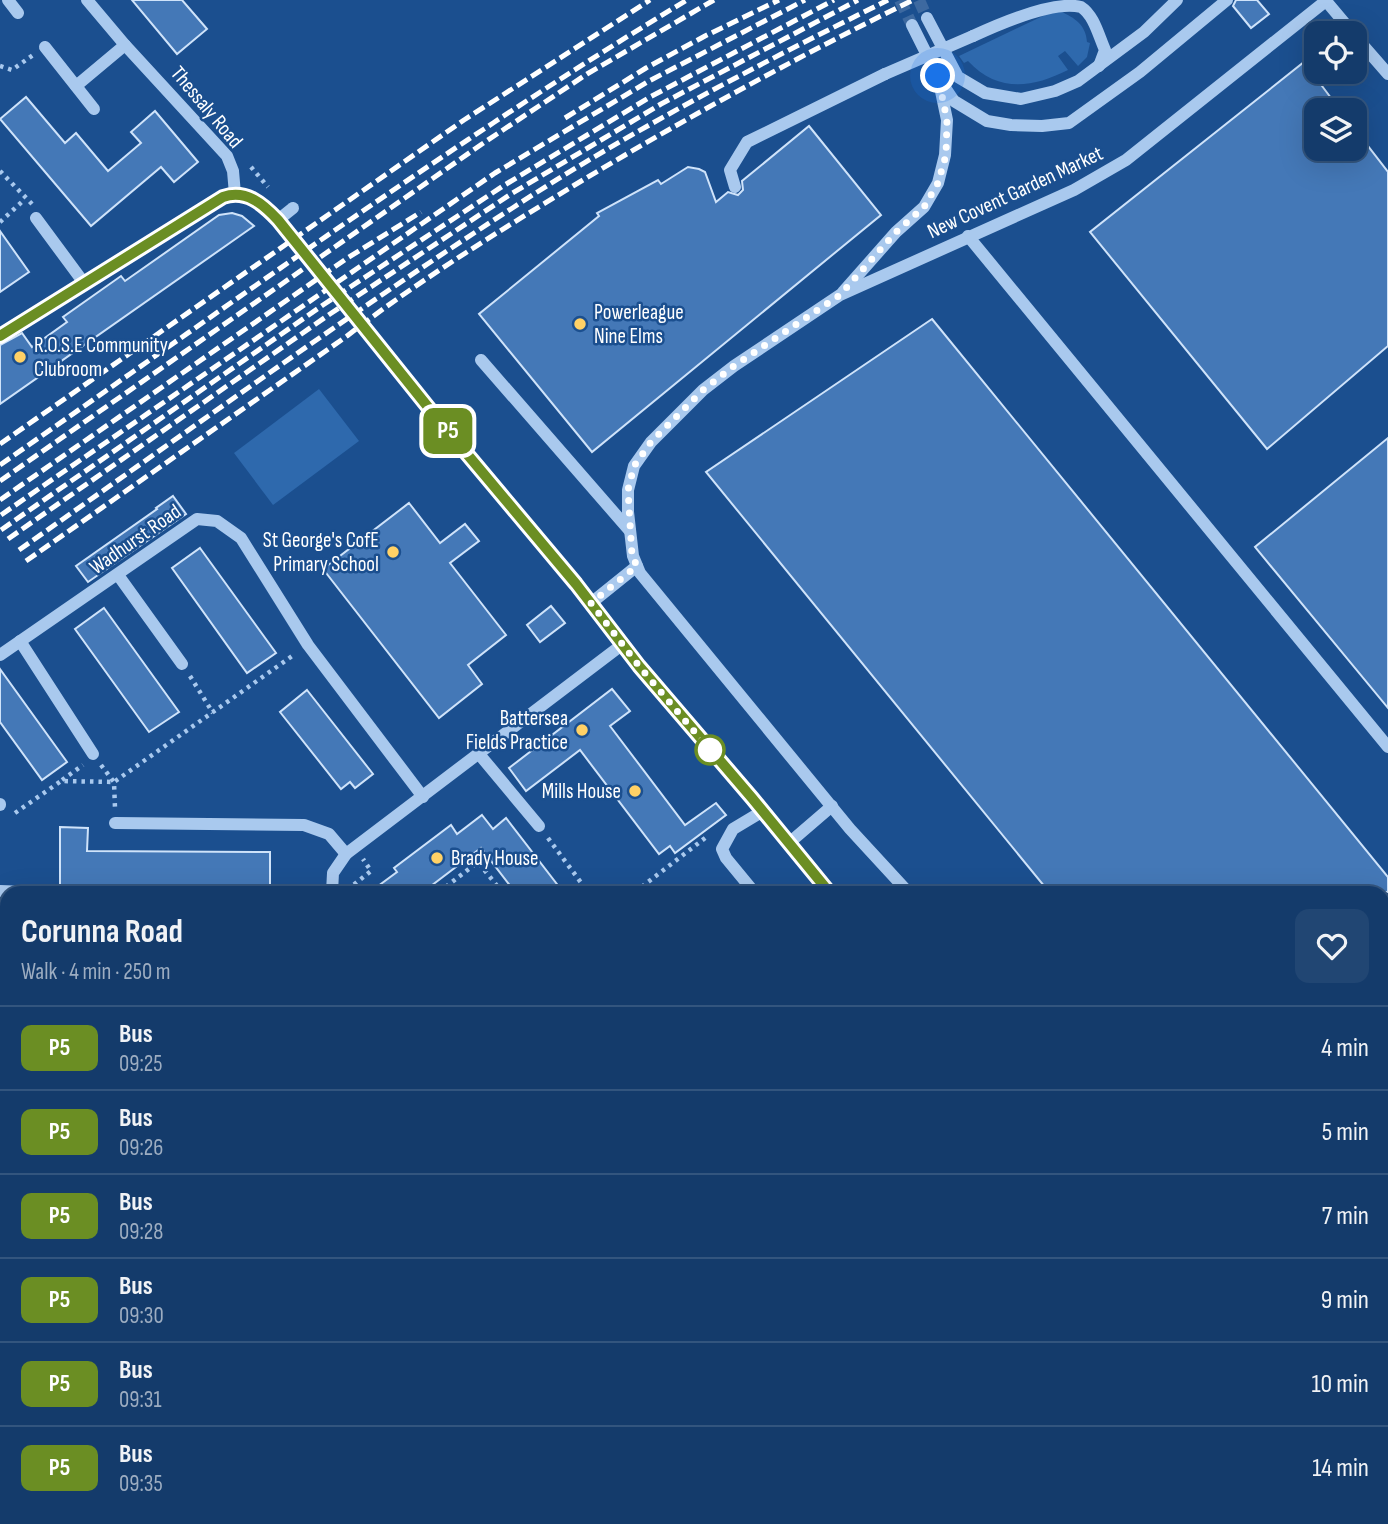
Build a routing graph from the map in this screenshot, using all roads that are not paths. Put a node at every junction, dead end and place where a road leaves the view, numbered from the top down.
1 (8, 0) edge
2 (87, 0) edge
3 (1177, 0) edge
4 (1227, 0) edge
5 (1326, 1) edge
6 (19, 13) dead end
7 (927, 18) tunnel mouth
8 (1343, 21) edge
9 (912, 25) tunnel mouth
10 (125, 45) junction
11 (45, 47) road end
12 (1367, 49) edge
13 (1099, 66) junction
14 (1388, 74) edge
15 (938, 76) junction
16 (76, 86) junction
17 (94, 108) dead end
18 (735, 187) dead end
19 (235, 194) junction
20 (293, 208) dead end
21 (36, 218) road end
22 (278, 220) junction
23 (289, 233) tunnel mouth
24 (968, 236) junction
25 (83, 283) junction
26 (840, 295) junction
27 (0, 336) edge
28 (377, 342) tunnel mouth
29 (481, 360) dead end
30 (630, 531) junction
31 (637, 566) junction
32 (118, 575) junction
33 (591, 603) junction
34 (20, 641) junction
35 (623, 644) junction
36 (0, 655) edge
37 (182, 664) road end
38 (1388, 747) edge
39 (479, 754) junction
40 (94, 755) road end
41 (423, 797) junction
42 (832, 806) junction
43 (763, 811) junction
44 (115, 823) road end
45 (539, 826) road end
46 (789, 843) junction
47 (350, 850) junction
48 (332, 886) edge
49 (749, 886) edge
50 (824, 886) edge
51 (903, 886) edge

1 - 6 street
2 - 10 street, Thessaly Road
3 - 13 street
4 - 15 street
5 - 8 street
5 - 24 street, New Covent Garden Market
7 - 13 street
9 - 15 street, New Covent Garden Market
10 - 16 street
10 - 19 street, Thessaly Road
11 - 16 street
12 - 14 street
13 - 18 street, bridge
15 - 26 street, New Covent Garden Market
16 - 17 street
19 - 22 street
19 - 25 street
20 - 22 street
21 - 25 street
22 - 23 street
24 - 26 street, New Covent Garden Market
24 - 38 street
25 - 27 street
26 - 30 street, New Covent Garden Market
28 - 33 street
29 - 30 street
30 - 31 street, New Covent Garden Market
31 - 33 street
31 - 42 street
32 - 34 street, Wadhurst Road
32 - 37 street
32 - 41 street, Wadhurst Road
33 - 35 street
34 - 36 street, Wadhurst Road
34 - 40 street
35 - 39 street
35 - 43 street
39 - 41 street
39 - 45 street
41 - 47 street
42 - 46 street
42 - 51 street
43 - 46 street
43 - 49 street
44 - 47 street
46 - 50 street
47 - 48 street

